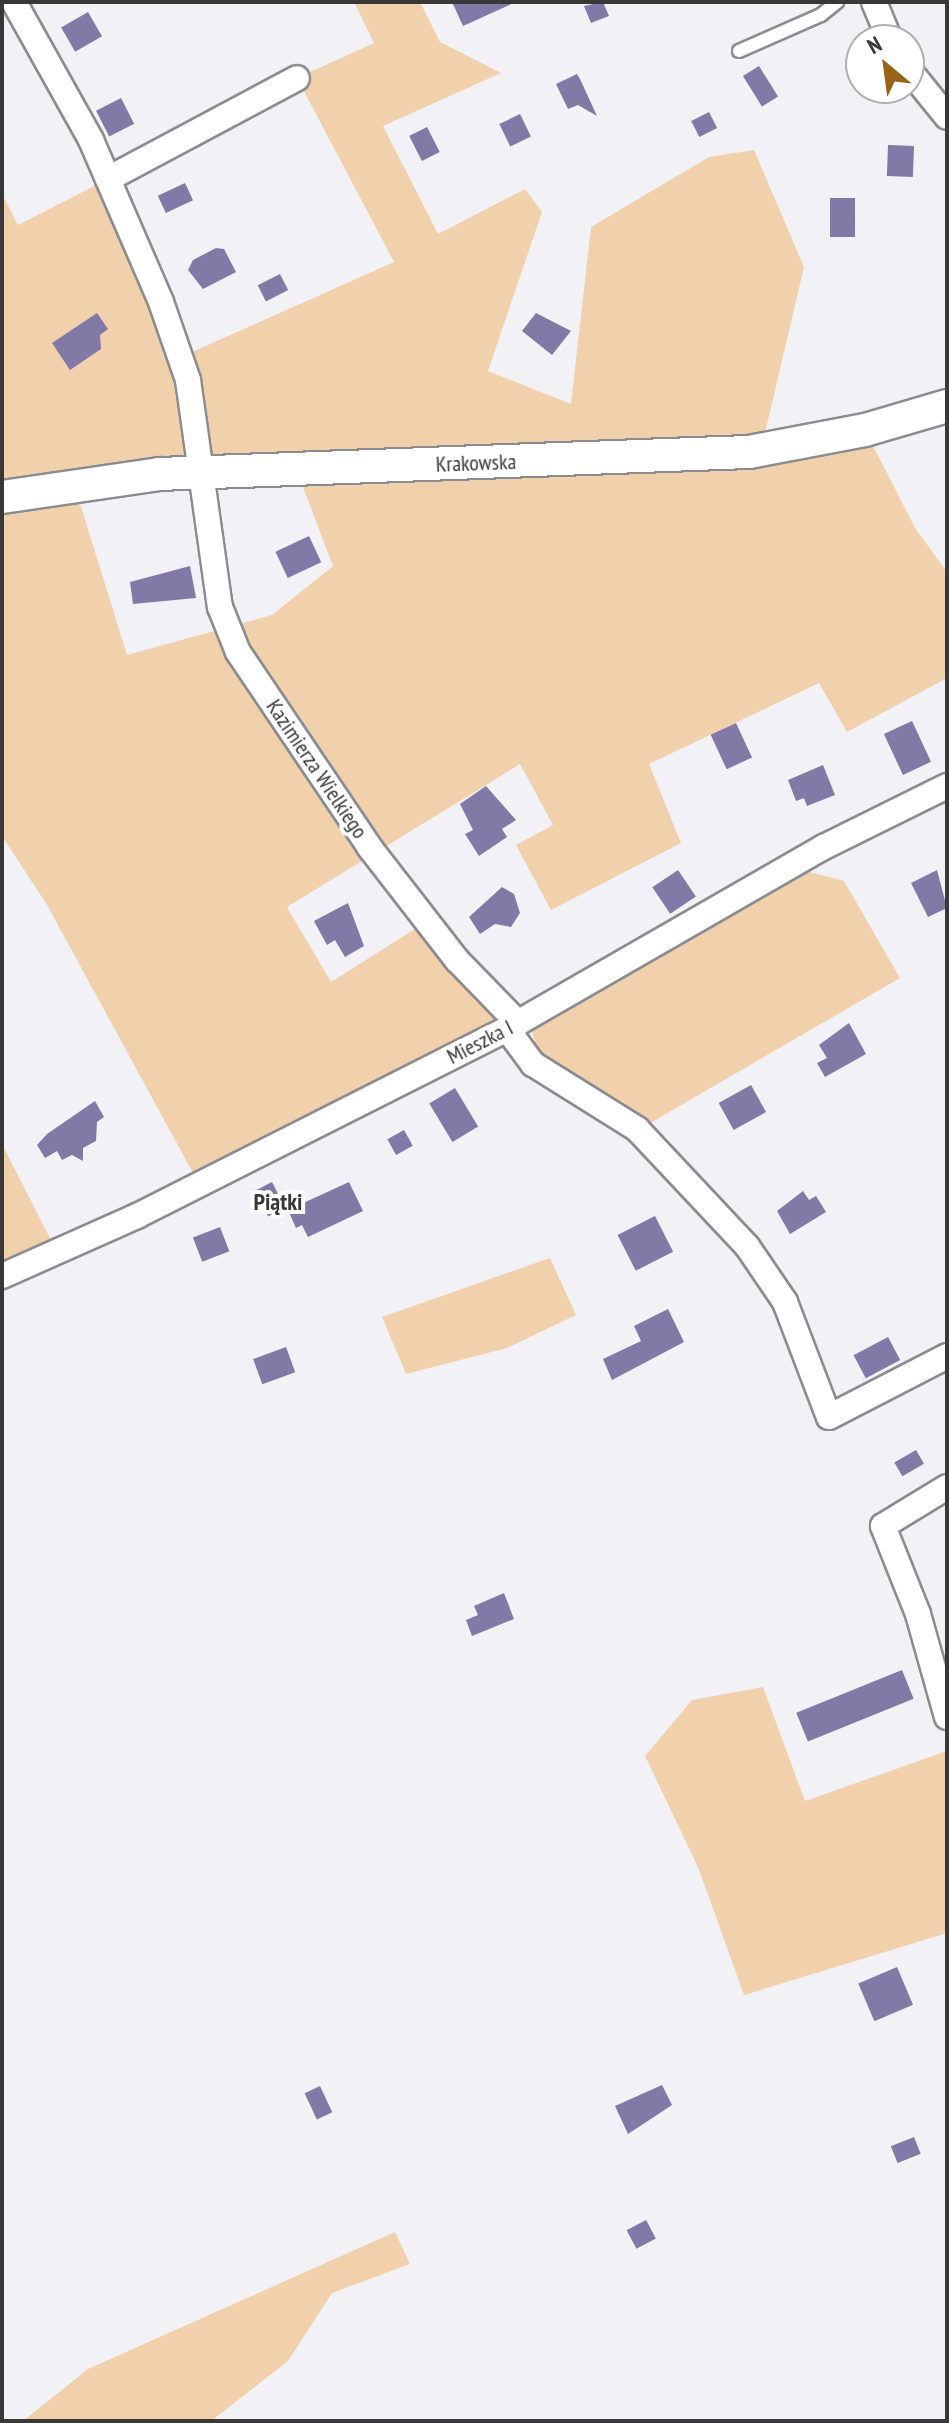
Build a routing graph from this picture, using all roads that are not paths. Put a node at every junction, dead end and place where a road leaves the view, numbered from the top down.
1 (14, 2) edge
2 (837, 2) edge
3 (874, 2) edge
4 (883, 24) edge
5 (739, 51) dead end
6 (297, 78) dead end
7 (925, 90) edge
8 (947, 117) edge
9 (108, 179) junction
10 (947, 406) edge
11 (202, 472) junction
12 (2, 497) edge
13 (947, 786) edge
14 (513, 1026) junction
15 (2, 1276) edge
16 (947, 1356) edge
17 (947, 1487) edge
18 (947, 1717) edge

1 - 9 street, Kazimierza Wielkiego
2 - 5 lane
3 - 4 street
6 - 9 street
7 - 8 street
9 - 11 street, Kazimierza Wielkiego
10 - 11 main road, Krakowska
11 - 12 main road, Krakowska
11 - 14 street, Kazimierza Wielkiego
13 - 14 street, Mieszka I
14 - 15 street, Mieszka I
14 - 16 street, Kazimierza Wielkiego
17 - 18 street

